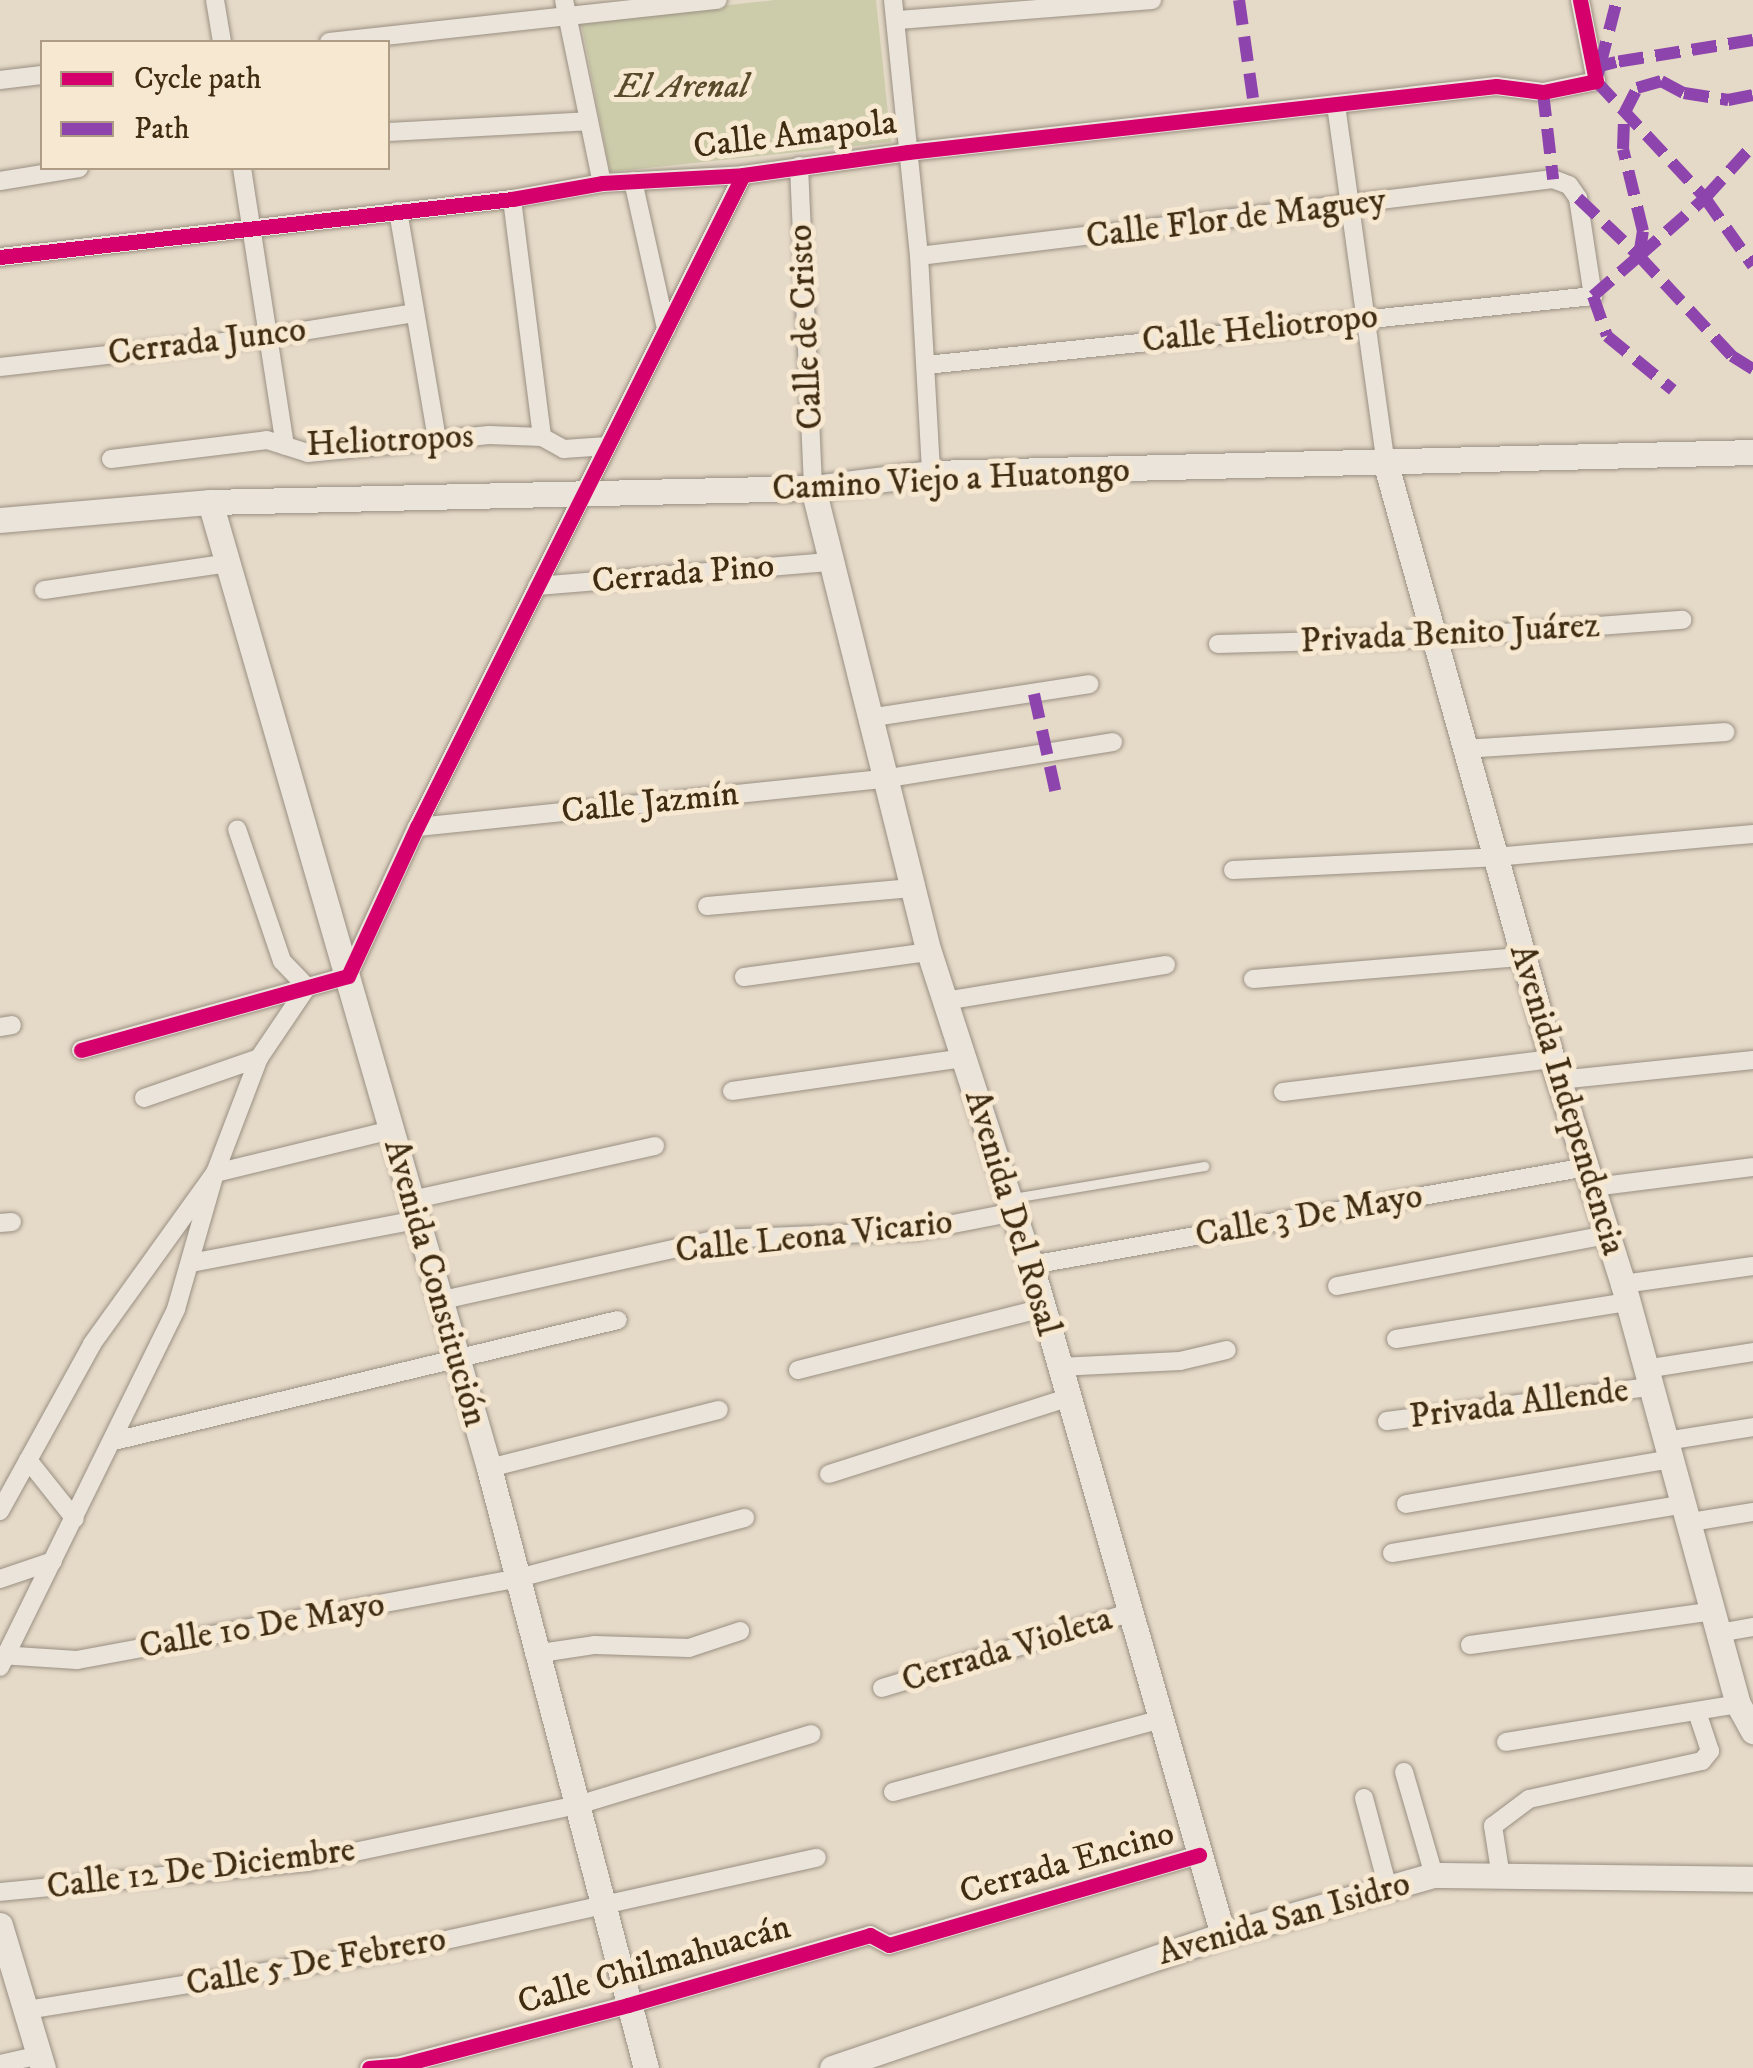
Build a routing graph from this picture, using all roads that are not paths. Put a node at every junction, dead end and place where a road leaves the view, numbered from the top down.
1 (215, 0) edge
2 (718, 0) edge
3 (893, 0) edge
4 (1152, 0) edge
5 (1580, 0) edge
6 (565, 8) edge
7 (898, 20) junction
8 (222, 40) edge
9 (343, 40) edge
10 (40, 75) edge
11 (0, 80) edge
12 (1336, 104) junction
13 (588, 121) junction
14 (390, 132) edge
15 (908, 152) junction
16 (799, 166) junction
17 (67, 170) edge
18 (242, 170) edge
19 (743, 175) junction
20 (634, 180) junction
21 (0, 181) edge
22 (602, 183) junction
23 (512, 199) junction
24 (1351, 206) junction
25 (398, 211) junction
26 (251, 226) junction
27 (919, 256) junction
28 (0, 257) edge
29 (1594, 296) joint
30 (414, 312) junction
31 (1363, 318) junction
32 (666, 329) junction
33 (266, 336) junction
34 (926, 365) junction
35 (0, 366) edge
36 (542, 437) junction
37 (437, 440) junction
38 (285, 446) junction
39 (608, 446) junction
40 (1753, 452) edge
41 (111, 460) dead end
42 (1386, 465) junction
43 (931, 473) junction
44 (814, 488) junction
45 (582, 496) junction
46 (210, 502) junction
47 (0, 520) edge
48 (829, 562) junction
49 (228, 563) junction
50 (537, 586) junction
51 (44, 590) dead end
52 (1682, 620) dead end
53 (1436, 638) junction
54 (1218, 644) dead end
55 (1089, 684) dead end
56 (868, 718) junction
57 (1725, 732) dead end
58 (1112, 742) dead end
59 (1465, 749) junction
60 (883, 778) junction
61 (418, 826) junction
62 (237, 829) dead end
63 (1753, 834) edge
64 (1494, 857) junction
65 (1233, 870) dead end
66 (912, 888) junction
67 (707, 906) dead end
68 (929, 952) junction
69 (1523, 957) junction
70 (1166, 965) dead end
71 (348, 976) junction
72 (744, 977) dead end
73 (1253, 979) dead end
74 (307, 988) junction
75 (945, 1001) junction
76 (81, 1050) dead end
77 (258, 1058) junction
78 (965, 1058) junction
79 (1753, 1060) edge
80 (1555, 1069) junction
81 (732, 1091) dead end
82 (1283, 1092) dead end
83 (144, 1098) dead end
84 (391, 1130) junction
85 (655, 1146) dead end
86 (1204, 1166) dead end
87 (1753, 1167) edge
88 (215, 1172) junction
89 (1591, 1177) junction
90 (1013, 1205) junction
91 (414, 1210) junction
92 (1607, 1235) junction
93 (191, 1262) junction
94 (1031, 1265) junction
95 (1753, 1266) edge
96 (1337, 1286) dead end
97 (1626, 1293) junction
98 (438, 1301) junction
99 (1043, 1308) junction
100 (618, 1320) dead end
101 (1396, 1339) dead end
102 (1227, 1350) dead end
103 (1753, 1352) edge
104 (457, 1362) junction
105 (1059, 1367) junction
106 (798, 1370) dead end
107 (1648, 1378) junction
108 (1067, 1398) junction
109 (719, 1410) dead end
110 (1387, 1420) dead end
111 (1753, 1427) edge
112 (114, 1441) junction
113 (1669, 1450) junction
114 (28, 1460) junction
115 (488, 1468) junction
116 (829, 1474) dead end
117 (1406, 1504) dead end
118 (0, 1511) edge
119 (1753, 1512) edge
120 (1688, 1513) junction
121 (75, 1518) junction
122 (744, 1518) dead end
123 (1392, 1553) dead end
124 (53, 1562) junction
125 (518, 1578) junction
126 (0, 1579) edge
127 (1132, 1612) junction
128 (1716, 1622) junction
129 (1753, 1628) edge
130 (740, 1631) dead end
131 (1470, 1646) dead end
132 (534, 1654) junction
133 (2, 1660) edge
134 (882, 1688) dead end
135 (1738, 1704) junction
136 (1698, 1712) junction
137 (1160, 1719) junction
138 (1753, 1731) edge
139 (811, 1734) dead end
140 (1506, 1742) dead end
141 (1404, 1772) dead end
142 (893, 1792) dead end
143 (1364, 1798) dead end
144 (578, 1805) junction
145 (1199, 1856) junction
146 (817, 1858) dead end
147 (1434, 1875) junction
148 (1501, 1877) junction
149 (1753, 1879) edge
150 (1388, 1888) junction
151 (0, 1892) edge
152 (604, 1908) junction
153 (0, 1925) edge
154 (951, 1928) joint
155 (1222, 1935) junction
156 (628, 2005) junction
157 (27, 2010) junction
158 (899, 2055) edge
159 (42, 2062) edge
160 (0, 2064) edge
161 (369, 2068) edge
162 (646, 2068) edge
163 (832, 2068) edge

1 - 8 street
2 - 6 street
3 - 7 street
4 - 7 street
5 - 12 street, Calle Amapola
6 - 9 street
6 - 13 street
7 - 15 street
10 - 11 street
12 - 15 street, Calle Amapola
12 - 24 street
13 - 14 street
13 - 22 street
15 - 16 street, Calle Amapola
15 - 27 street
16 - 19 street, Calle Amapola
16 - 44 street, Calle de Cristo
17 - 21 street
18 - 26 street
19 - 20 street, Calle Amapola
19 - 32 street
20 - 22 street, Calle Amapola
20 - 32 street
22 - 23 street, Calle Amapola
23 - 25 street, Calle Amapola
23 - 36 street
24 - 27 street, Calle Flor de Maguey
24 - 29 street, Calle Flor de Maguey
24 - 31 street
25 - 26 street, Calle Amapola
25 - 30 street
26 - 28 street, Calle Amapola
26 - 33 street
27 - 34 street
29 - 31 street, Calle Heliotropo
30 - 33 street, Cerrada Junco
30 - 37 street
31 - 34 street, Calle Heliotropo
31 - 42 street
32 - 39 street
33 - 35 street, Cerrada Junco
33 - 38 street
34 - 43 street
36 - 37 street, Heliotropos
36 - 39 street, Heliotropos
37 - 38 street, Heliotropos
38 - 41 street, Heliotropos
39 - 45 street
40 - 42 main road, Camino Viejo a Huatongo
42 - 43 main road, Camino Viejo a Huatongo
42 - 53 main road, Avenida Independencia
43 - 44 main road, Camino Viejo a Huatongo
44 - 45 main road, Camino Viejo a Huatongo
44 - 48 main road, Avenida Del Rosal
45 - 46 main road, Camino Viejo a Huatongo
45 - 50 street
46 - 47 main road, Camino Viejo a Huatongo
46 - 49 main road, Avenida Constitución
48 - 50 street, Cerrada Pino
48 - 56 main road, Avenida Del Rosal
49 - 51 street
49 - 71 main road, Avenida Constitución
50 - 61 street
52 - 53 street, Privada Benito Juárez
53 - 54 street, Privada Benito Juárez
53 - 59 main road, Avenida Independencia
55 - 56 street
56 - 60 main road, Avenida Del Rosal
57 - 59 street
58 - 60 street, Calle Jazmín
59 - 64 main road, Avenida Independencia
60 - 61 street, Calle Jazmín
60 - 66 main road, Avenida Del Rosal
61 - 71 street
62 - 74 street
63 - 64 street
64 - 65 street
64 - 69 main road, Avenida Independencia
66 - 67 street
66 - 68 main road, Avenida Del Rosal
68 - 72 street
68 - 75 main road, Avenida Del Rosal
69 - 73 street
69 - 80 main road, Avenida Independencia
70 - 75 street
71 - 74 street
71 - 84 main road, Avenida Constitución
74 - 76 street
74 - 77 street
75 - 78 main road, Avenida Del Rosal
77 - 83 street
77 - 88 street
78 - 81 street
78 - 90 main road, Avenida Del Rosal
79 - 80 street
80 - 82 street
80 - 89 main road, Avenida Independencia
84 - 88 street
84 - 91 main road, Avenida Constitución
85 - 91 street
86 - 90 lane
87 - 89 street, Calle 3 De Mayo
88 - 93 street
88 - 114 street
89 - 92 main road, Avenida Independencia
89 - 94 street, Calle 3 De Mayo
90 - 94 main road, Avenida Del Rosal
90 - 98 street, Calle Leona Vicario
91 - 93 street
91 - 98 main road, Avenida Constitución
92 - 96 street
92 - 97 main road, Avenida Independencia
93 - 112 street
94 - 99 main road, Avenida Del Rosal
95 - 97 street
97 - 101 street
97 - 107 main road, Avenida Independencia
98 - 104 main road, Avenida Constitución
99 - 105 main road, Avenida Del Rosal
99 - 106 street
100 - 104 street
102 - 105 street
103 - 107 street, Privada Allende
104 - 112 street
104 - 115 main road, Avenida Constitución
105 - 108 main road, Avenida Del Rosal
107 - 110 street, Privada Allende
107 - 113 main road, Avenida Independencia
108 - 116 street
108 - 127 main road, Avenida Del Rosal
109 - 115 street
111 - 113 street
112 - 121 street
113 - 117 street
113 - 120 main road, Avenida Independencia
114 - 118 street
114 - 121 street
115 - 125 main road, Avenida Constitución
119 - 120 street
120 - 123 street
120 - 128 main road, Avenida Independencia
121 - 124 street
122 - 125 street, Calle 10 De Mayo
124 - 126 street
124 - 133 street
125 - 132 main road, Avenida Constitución
125 - 133 street, Calle 10 De Mayo
127 - 134 street, Cerrada Violeta
127 - 137 main road, Avenida Del Rosal
128 - 129 street
128 - 131 street
128 - 135 main road, Avenida Independencia
130 - 132 street
132 - 144 main road, Avenida Constitución
135 - 136 street
135 - 138 main road, Avenida Independencia
136 - 140 street
136 - 148 street
137 - 142 street
137 - 145 main road, Avenida Del Rosal
139 - 144 street, Calle 12 De Diciembre
141 - 147 street
143 - 150 street
144 - 151 street, Calle 12 De Diciembre
144 - 152 main road, Avenida Constitución
145 - 154 street, Cerrada Encino
145 - 155 main road, Avenida Del Rosal
146 - 152 street, Calle 5 De Febrero
147 - 148 main road, Avenida San Isidro
147 - 150 main road, Avenida San Isidro
148 - 149 main road, Avenida San Isidro
150 - 155 main road, Avenida San Isidro
152 - 156 main road, Avenida Constitución
152 - 157 street, Calle 5 De Febrero
153 - 157 main road
154 - 156 street, Calle Chilmahuacán
155 - 158 main road, Avenida San Isidro
156 - 161 street, Calle Chilmahuacán
156 - 162 main road, Avenida Constitución
157 - 159 main road
158 - 163 main road, Avenida San Isidro
159 - 160 street

